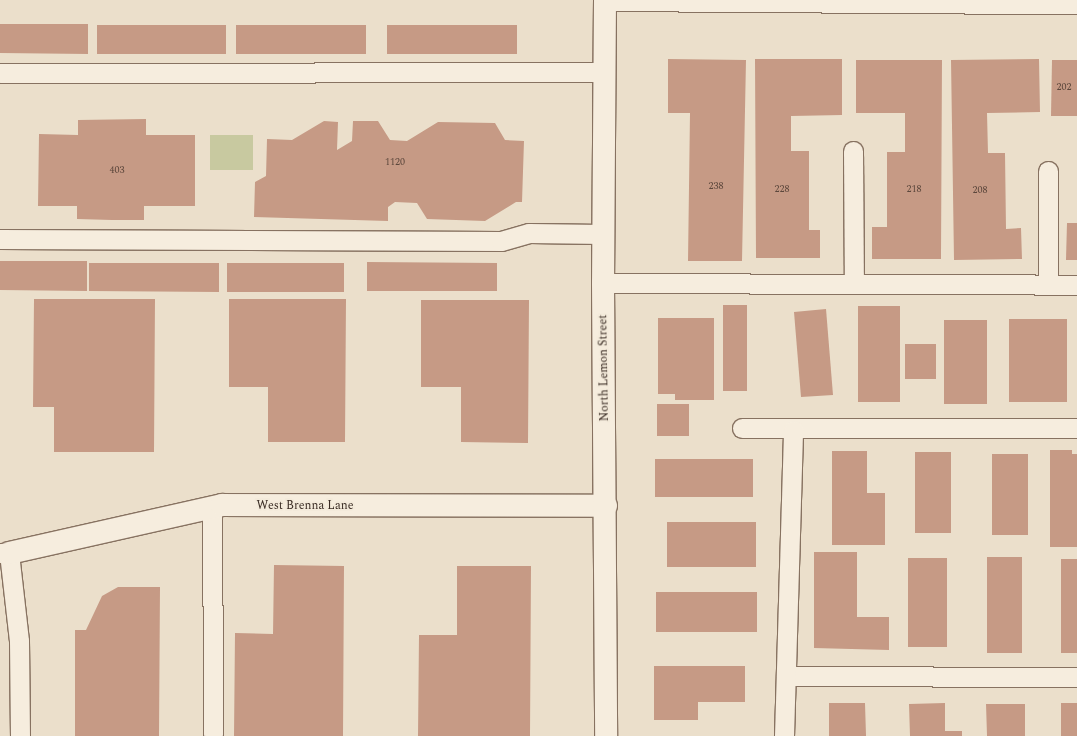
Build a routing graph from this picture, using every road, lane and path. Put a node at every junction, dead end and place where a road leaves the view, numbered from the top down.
1 (606, 0) edge
2 (1077, 2) edge
3 (604, 72) junction
4 (0, 73) edge
5 (853, 152) dead end
6 (1048, 171) dead end
7 (602, 234) junction
8 (0, 239) edge
9 (602, 283) junction
10 (854, 284) junction
11 (1048, 285) junction
12 (1077, 285) edge
13 (742, 428) dead end
14 (1077, 428) edge
15 (793, 430) junction
16 (606, 506) junction
17 (212, 508) junction
18 (5, 553) edge
19 (787, 676) junction
20 (1077, 677) edge
21 (214, 734) dead end
22 (20, 736) edge
23 (606, 736) edge
24 (784, 736) edge

1 - 2 street
1 - 3 street, North Lemon Street
3 - 4 lane
3 - 7 street, North Lemon Street
5 - 10 lane
6 - 11 lane
7 - 8 lane
7 - 9 street, North Lemon Street
9 - 10 lane
9 - 16 street, North Lemon Street
10 - 11 lane
11 - 12 lane
13 - 15 lane
14 - 15 lane
15 - 19 lane
16 - 17 street, West Brenna Lane
16 - 23 street, North Lemon Street
17 - 18 street, West Brenna Lane
17 - 21 lane
18 - 22 lane
19 - 20 lane
19 - 24 lane

